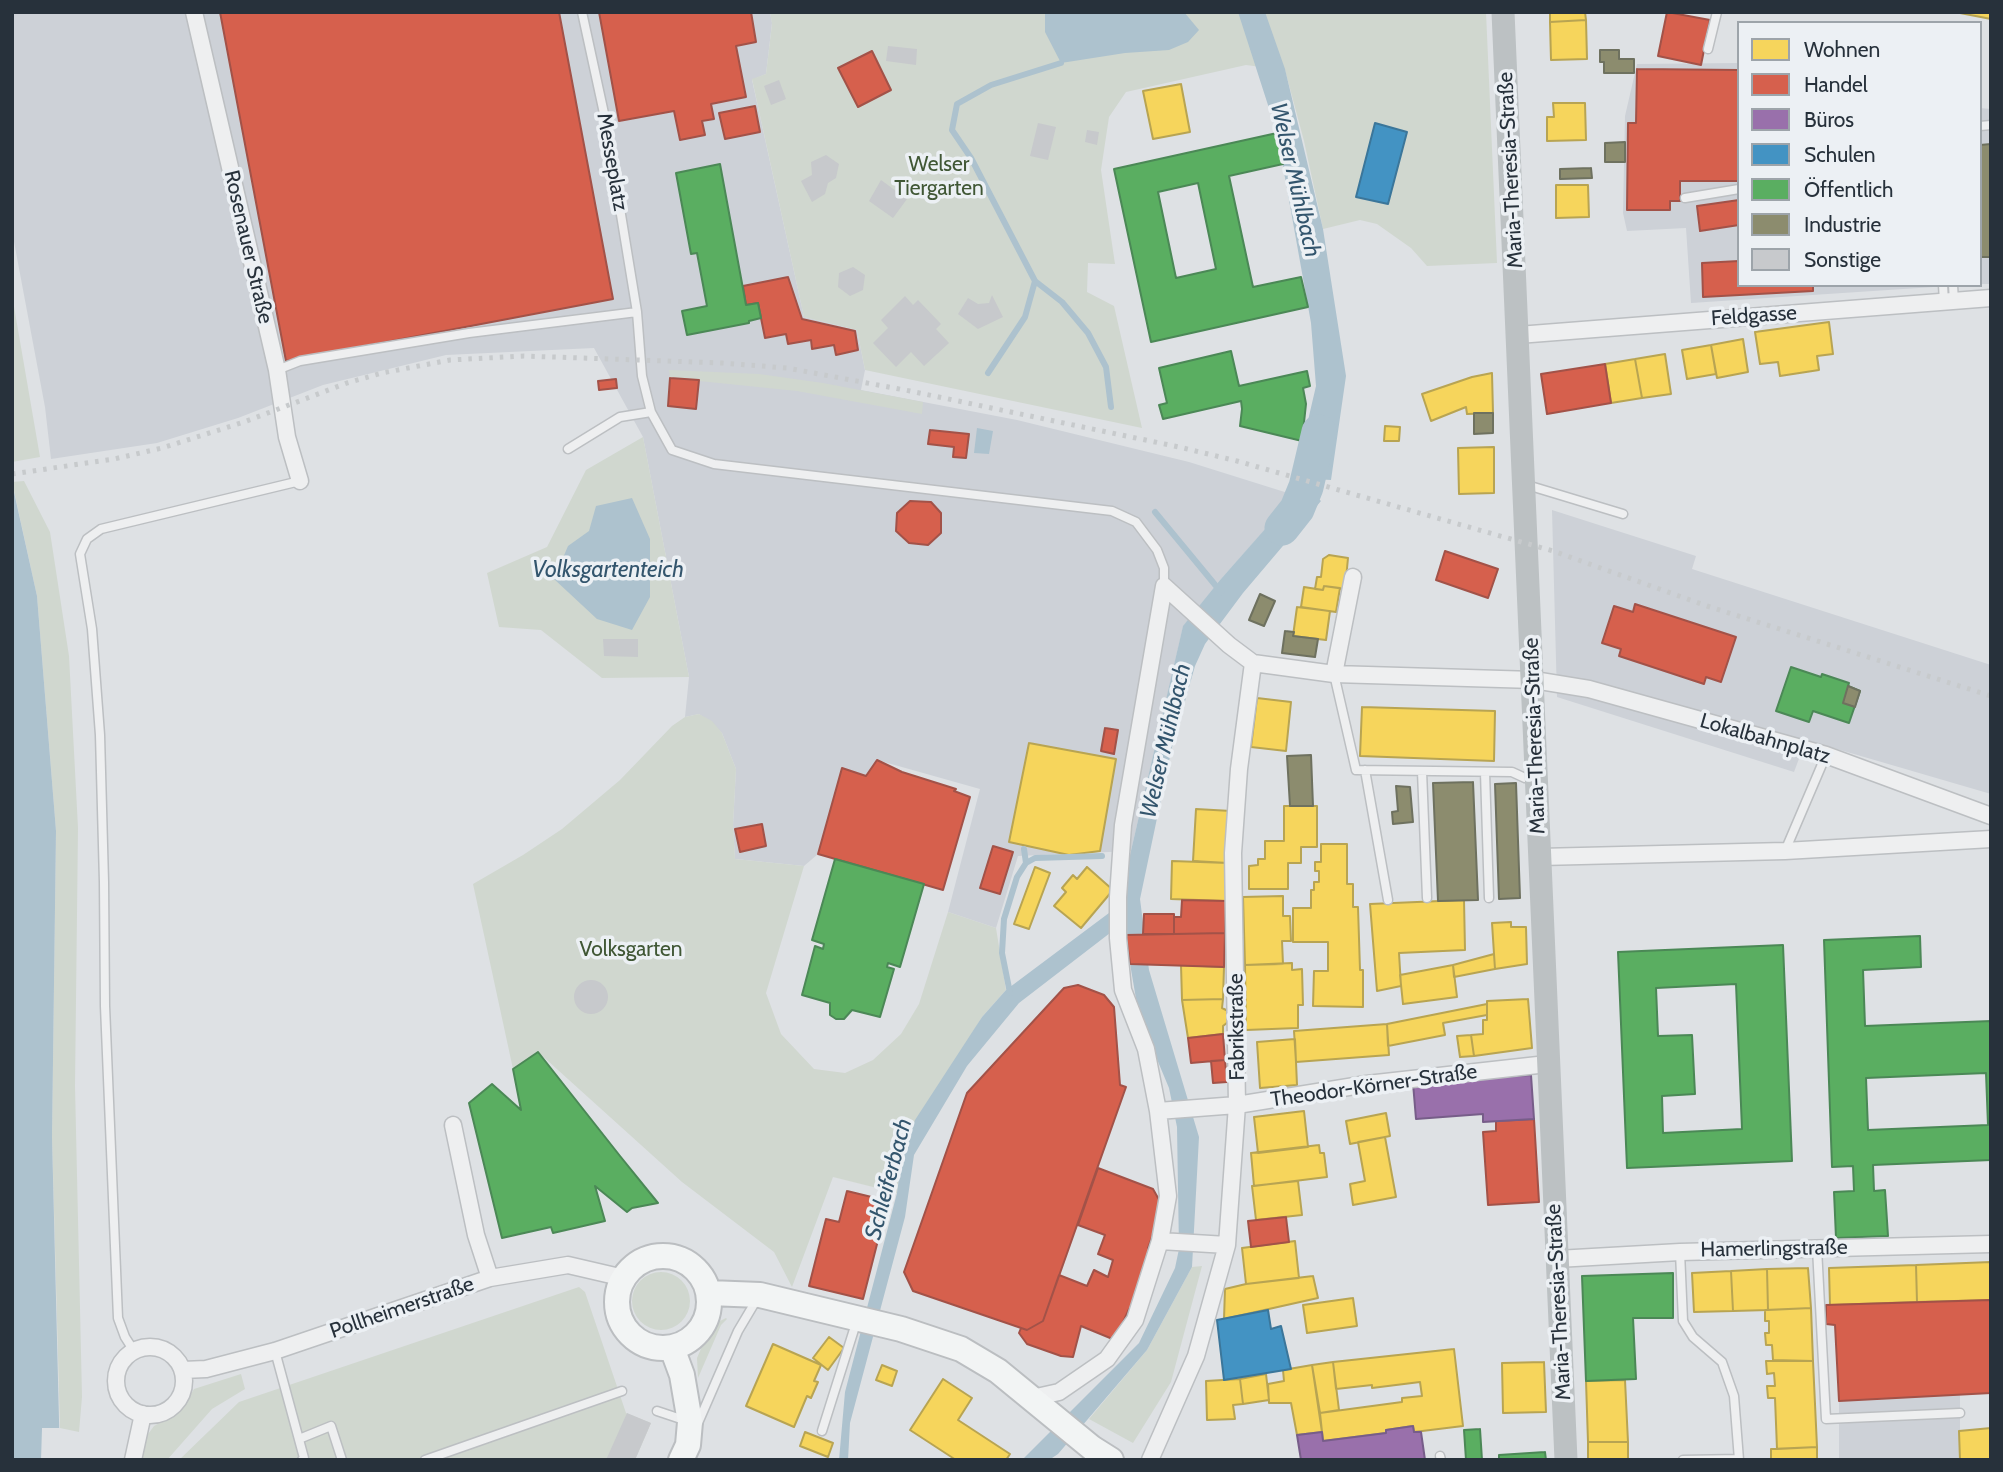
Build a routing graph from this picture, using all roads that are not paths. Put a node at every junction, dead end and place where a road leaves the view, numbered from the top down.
1 (194, 12) edge
2 (582, 12) edge
3 (1503, 12) edge
4 (1717, 12) edge
5 (1708, 49) dead end
6 (1737, 189) edge
7 (1685, 198) dead end
8 (1950, 296) edge
9 (1991, 298) edge
10 (637, 312) junction
11 (1518, 335) junction
12 (277, 370) junction
13 (651, 412) junction
14 (568, 449) dead end
15 (300, 481) joint
16 (1524, 485) junction
17 (1623, 513) dead end
18 (1353, 577) dead end
19 (1164, 586) junction
20 (1253, 663) junction
21 (1335, 674) junction
22 (1534, 680) junction
23 (1826, 755) junction
24 (1365, 770) junction
25 (1422, 771) junction
26 (1485, 772) junction
27 (1537, 778) junction
28 (1991, 816) edge
29 (1991, 838) edge
30 (1785, 851) junction
31 (1540, 857) junction
32 (1427, 898) dead end
33 (1489, 898) dead end
34 (1388, 900) dead end
35 (1547, 1064) junction
36 (1237, 1105) junction
37 (1163, 1111) junction
38 (453, 1125) dead end
39 (1160, 1241) junction
40 (1991, 1244) edge
41 (1220, 1245) junction
42 (1817, 1248) junction
43 (1680, 1252) junction
44 (1557, 1259) junction
45 (490, 1278) junction
46 (624, 1278) junction
47 (709, 1293) junction
48 (760, 1295) junction
49 (870, 1320) junction
50 (672, 1348) junction
51 (134, 1351) junction
52 (275, 1351) junction
53 (183, 1370) junction
54 (622, 1391) dead end
55 (1032, 1398) junction
56 (657, 1411) dead end
57 (1960, 1413) dead end
58 (143, 1415) junction
59 (822, 1431) dead end
60 (299, 1439) junction
61 (686, 1442) edge
62 (1739, 1459) edge
63 (133, 1460) edge
64 (302, 1460) edge
65 (342, 1460) edge
66 (425, 1460) edge
67 (1111, 1460) edge
68 (1150, 1460) edge
69 (1566, 1460) edge
70 (1683, 1460) edge

1 - 12 street, Rosenauer Straße
2 - 10 lane, Messeplatz
3 - 11 main road, Maria-Theresia-Straße
4 - 5 lane
6 - 7 lane
8 - 9 street, Feldgasse
8 - 11 street, Feldgasse
10 - 12 lane
10 - 13 lane, Messeplatz
11 - 16 main road, Maria-Theresia-Straße
12 - 15 street, Rosenauer Straße
13 - 14 lane
13 - 19 lane, Messeplatz
15 - 51 lane
16 - 17 lane
16 - 22 main road, Maria-Theresia-Straße
18 - 21 street
19 - 20 street
19 - 37 street
20 - 21 street
20 - 36 street, Fabrikstraße
21 - 22 street
21 - 24 lane
22 - 23 street, Lokalbahnplatz
22 - 27 main road, Maria-Theresia-Straße
23 - 28 street, Lokalbahnplatz
23 - 30 lane
24 - 25 lane
24 - 34 lane
25 - 26 lane
25 - 32 lane
26 - 27 lane
26 - 33 lane
27 - 31 main road, Maria-Theresia-Straße
29 - 30 street
30 - 31 street
31 - 35 main road, Maria-Theresia-Straße
35 - 36 street, Theodor-Körner-Straße
35 - 44 main road, Maria-Theresia-Straße
36 - 37 street, Theodor-Körner-Straße
36 - 41 street, Fabrikstraße
37 - 39 street
38 - 45 street
39 - 41 street
39 - 55 street
40 - 42 street, Hamerlingstraße
41 - 68 street, Fabrikstraße
42 - 43 street, Hamerlingstraße
42 - 57 lane
43 - 44 street, Hamerlingstraße
43 - 62 lane
44 - 69 main road, Maria-Theresia-Straße
45 - 46 street, Pollheimerstraße
45 - 52 street, Pollheimerstraße
46 - 47 main road
46 - 50 main road
47 - 48 main road
47 - 50 main road
48 - 49 main road
48 - 61 lane
49 - 55 main road
49 - 59 lane
50 - 61 main road
51 - 53 street
51 - 58 street
52 - 53 street, Pollheimerstraße
52 - 60 lane
53 - 58 street
54 - 66 lane
55 - 67 main road
56 - 61 lane
58 - 63 street
60 - 64 lane
60 - 65 lane
62 - 70 lane

